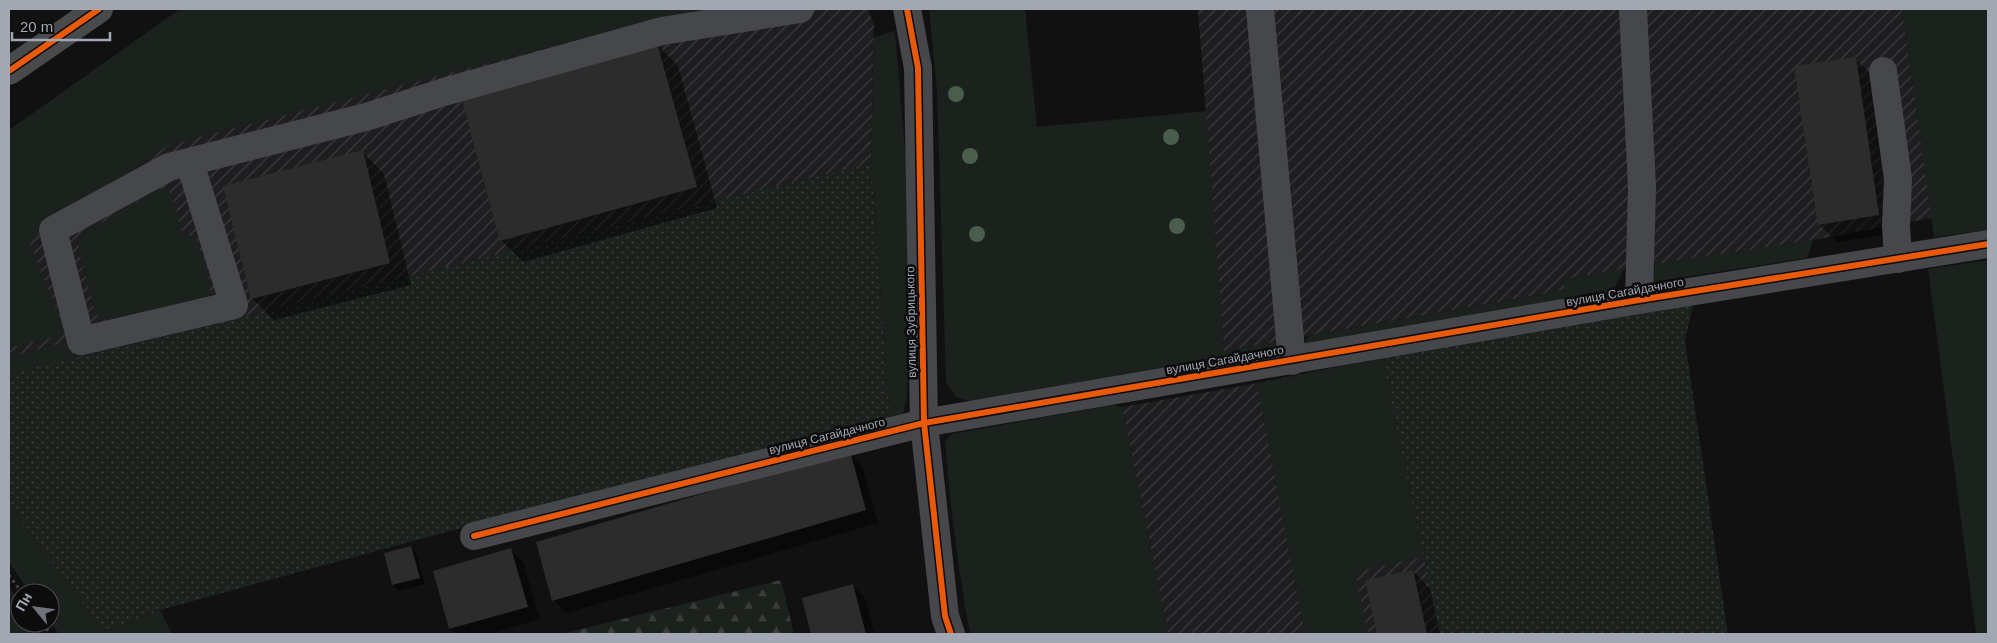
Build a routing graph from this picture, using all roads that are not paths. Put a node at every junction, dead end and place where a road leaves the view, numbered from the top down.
1 (800, 9) edge
2 (907, 9) edge
3 (1260, 9) edge
4 (1633, 9) edge
5 (88, 13) edge
6 (9, 71) edge
7 (1883, 71) dead end
8 (190, 163) junction
9 (1988, 244) edge
10 (1898, 258) junction
11 (1639, 300) junction
12 (1292, 361) junction
13 (924, 423) junction
14 (474, 536) dead end
15 (951, 634) edge

1 - 8 street
2 - 13 street, вулиця Зубрицького
3 - 12 street
4 - 11 street
5 - 6 main road
7 - 10 street
8 - 8 street
9 - 10 street, вулиця Сагайдачного
10 - 11 street, вулиця Сагайдачного
11 - 12 street, вулиця Сагайдачного
12 - 13 street, вулиця Сагайдачного
13 - 14 street, вулиця Сагайдачного
13 - 15 street, вулиця Зубрицького

